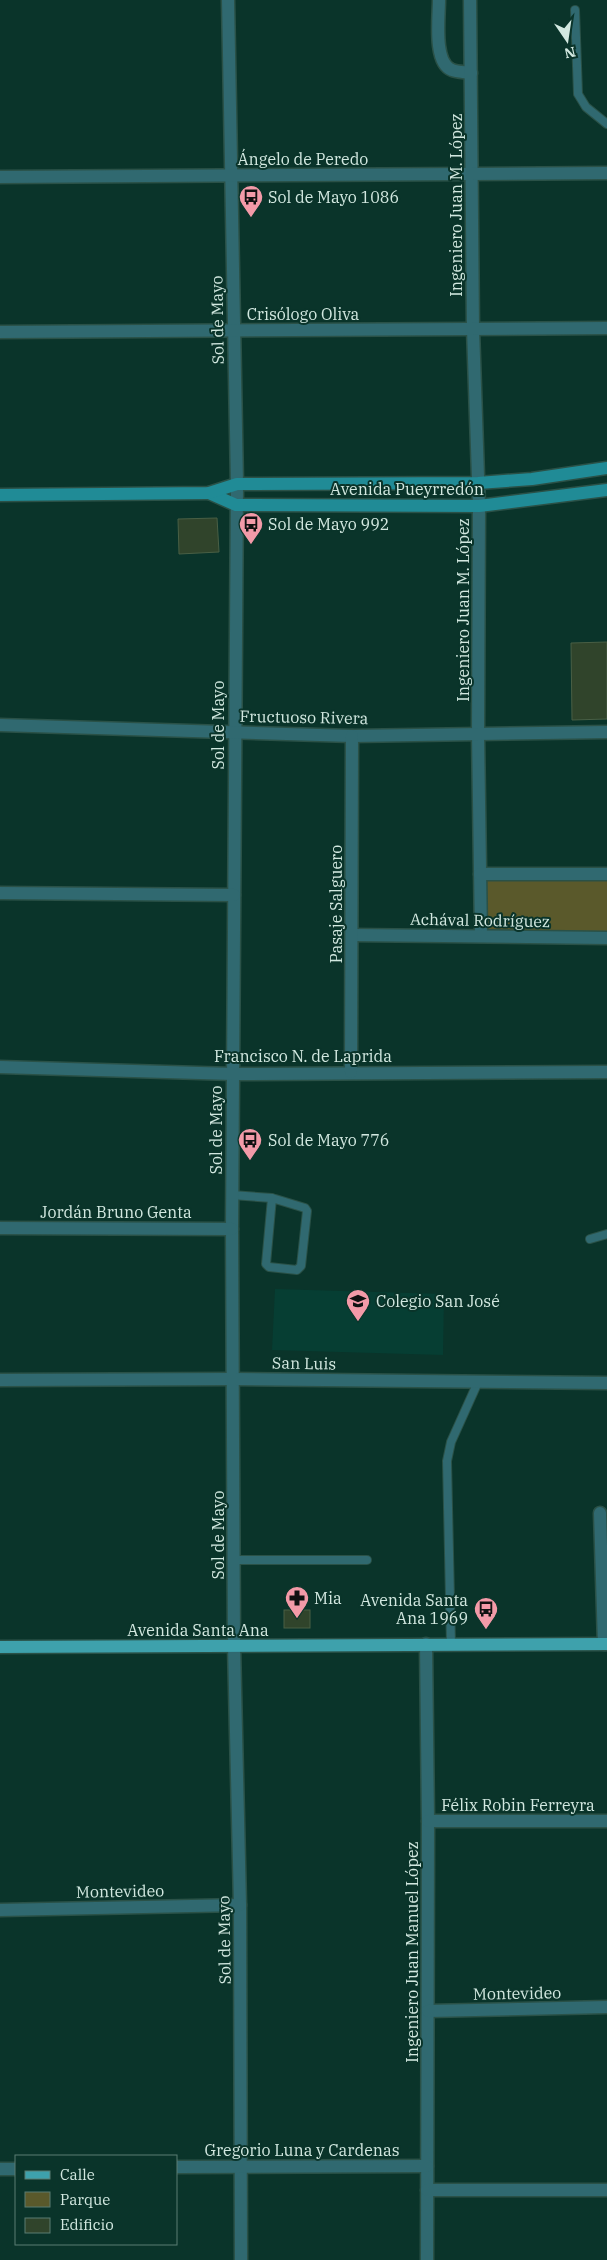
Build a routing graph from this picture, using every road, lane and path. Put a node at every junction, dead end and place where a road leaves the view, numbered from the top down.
1 (228, 0) edge
2 (439, 0) edge
3 (470, 0) edge
4 (575, 10) dead end
5 (471, 73) junction
6 (607, 124) edge
7 (472, 174) junction
8 (607, 174) edge
9 (231, 176) junction
10 (0, 177) edge
11 (607, 328) edge
12 (473, 329) junction
13 (233, 330) junction
14 (0, 332) edge
15 (607, 468) edge
16 (478, 483) junction
17 (236, 484) junction
18 (607, 490) edge
19 (209, 493) junction
20 (0, 495) edge
21 (236, 505) junction
22 (479, 506) junction
23 (0, 724) edge
24 (234, 732) junction
25 (607, 732) edge
26 (478, 734) junction
27 (352, 736) junction
28 (480, 874) junction
29 (607, 874) edge
30 (0, 893) edge
31 (234, 895) junction
32 (352, 935) junction
33 (481, 936) junction
34 (607, 938) edge
35 (0, 1067) edge
36 (351, 1072) junction
37 (607, 1072) edge
38 (233, 1074) junction
39 (232, 1195) junction
40 (272, 1198) junction
41 (0, 1228) edge
42 (232, 1229) junction
43 (607, 1234) edge
44 (590, 1239) dead end
45 (233, 1378) junction
46 (0, 1380) edge
47 (478, 1382) junction
48 (607, 1383) edge
49 (600, 1514) dead end
50 (234, 1560) junction
51 (367, 1560) dead end
52 (426, 1644) junction
53 (451, 1644) junction
54 (606, 1644) edge
55 (234, 1646) junction
56 (0, 1647) edge
57 (428, 1821) junction
58 (607, 1821) edge
59 (240, 1905) junction
60 (0, 1910) edge
61 (607, 2007) edge
62 (428, 2011) junction
63 (427, 2166) junction
64 (242, 2167) junction
65 (178, 2168) edge
66 (0, 2169) edge
67 (15, 2169) edge
68 (427, 2190) junction
69 (607, 2190) edge
70 (241, 2260) edge
71 (427, 2260) edge

1 - 9 street, Sol de Mayo
2 - 5 street
3 - 5 street, Ingeniero Juan M. López
4 - 6 lane
5 - 7 street, Ingeniero Juan M. López
7 - 8 street, Ángelo de Peredo
7 - 9 street, Ángelo de Peredo
7 - 12 street, Ingeniero Juan M. López
9 - 10 street, Ángelo de Peredo
9 - 13 street, Sol de Mayo
11 - 12 street, Crisólogo Oliva
12 - 13 street, Crisólogo Oliva
12 - 16 street, Ingeniero Juan M. López
13 - 14 street, Crisólogo Oliva
13 - 17 street, Sol de Mayo
15 - 16 main road, Avenida Pueyrredón
16 - 17 main road, Avenida Pueyrredón
16 - 22 street, Ingeniero Juan M. López
17 - 19 main road, Avenida Pueyrredón
17 - 21 street, Sol de Mayo
18 - 22 main road, Avenida Pueyrredón
19 - 20 main road, Avenida Pueyrredón
19 - 21 main road, Avenida Pueyrredón
21 - 22 main road, Avenida Pueyrredón
21 - 24 street, Sol de Mayo
22 - 26 street, Ingeniero Juan M. López
23 - 24 street, Fructuoso Rivera
24 - 27 street, Fructuoso Rivera
24 - 31 street, Sol de Mayo
25 - 26 street, Fructuoso Rivera
26 - 27 street, Fructuoso Rivera
26 - 28 street, Ingeniero Juan M. López
27 - 32 street, Pasaje Salguero
28 - 29 street
28 - 33 street, Ingeniero Juan M. López
30 - 31 street
31 - 38 street, Sol de Mayo
32 - 33 street, Achával Rodríguez
32 - 36 street, Pasaje Salguero
33 - 34 street, Achával Rodríguez
35 - 38 street, Francisco N. de Laprida
36 - 37 street, Francisco N. de Laprida
36 - 38 street, Francisco N. de Laprida
38 - 39 street, Sol de Mayo
39 - 40 lane
39 - 42 street, Sol de Mayo
40 - 40 lane
41 - 42 street, Jordán Bruno Genta
42 - 45 street, Sol de Mayo
43 - 44 lane
45 - 46 street, San Luis
45 - 47 street, San Luis
45 - 50 street, Sol de Mayo
47 - 48 street, San Luis
47 - 53 lane
49 - 54 street
50 - 51 lane
50 - 55 street, Sol de Mayo
52 - 53 main road, Avenida Santa Ana
52 - 55 main road, Avenida Santa Ana
52 - 57 street, Ingeniero Juan Manuel López
53 - 54 main road, Avenida Santa Ana
55 - 56 main road, Avenida Santa Ana
55 - 59 street, Sol de Mayo
57 - 58 street, Félix Robin Ferreyra
57 - 62 street, Ingeniero Juan Manuel López
59 - 60 street, Montevideo
59 - 64 street, Sol de Mayo
61 - 62 street, Montevideo
62 - 63 street, Ingeniero Juan Manuel López
63 - 64 street, Gregorio Luna y Cardenas
63 - 68 street, Ingeniero Juan Manuel López
64 - 65 street, Gregorio Luna y Cardenas
64 - 70 street, Sol de Mayo
66 - 67 street
68 - 69 street
68 - 71 street, Ingeniero Juan Manuel López

